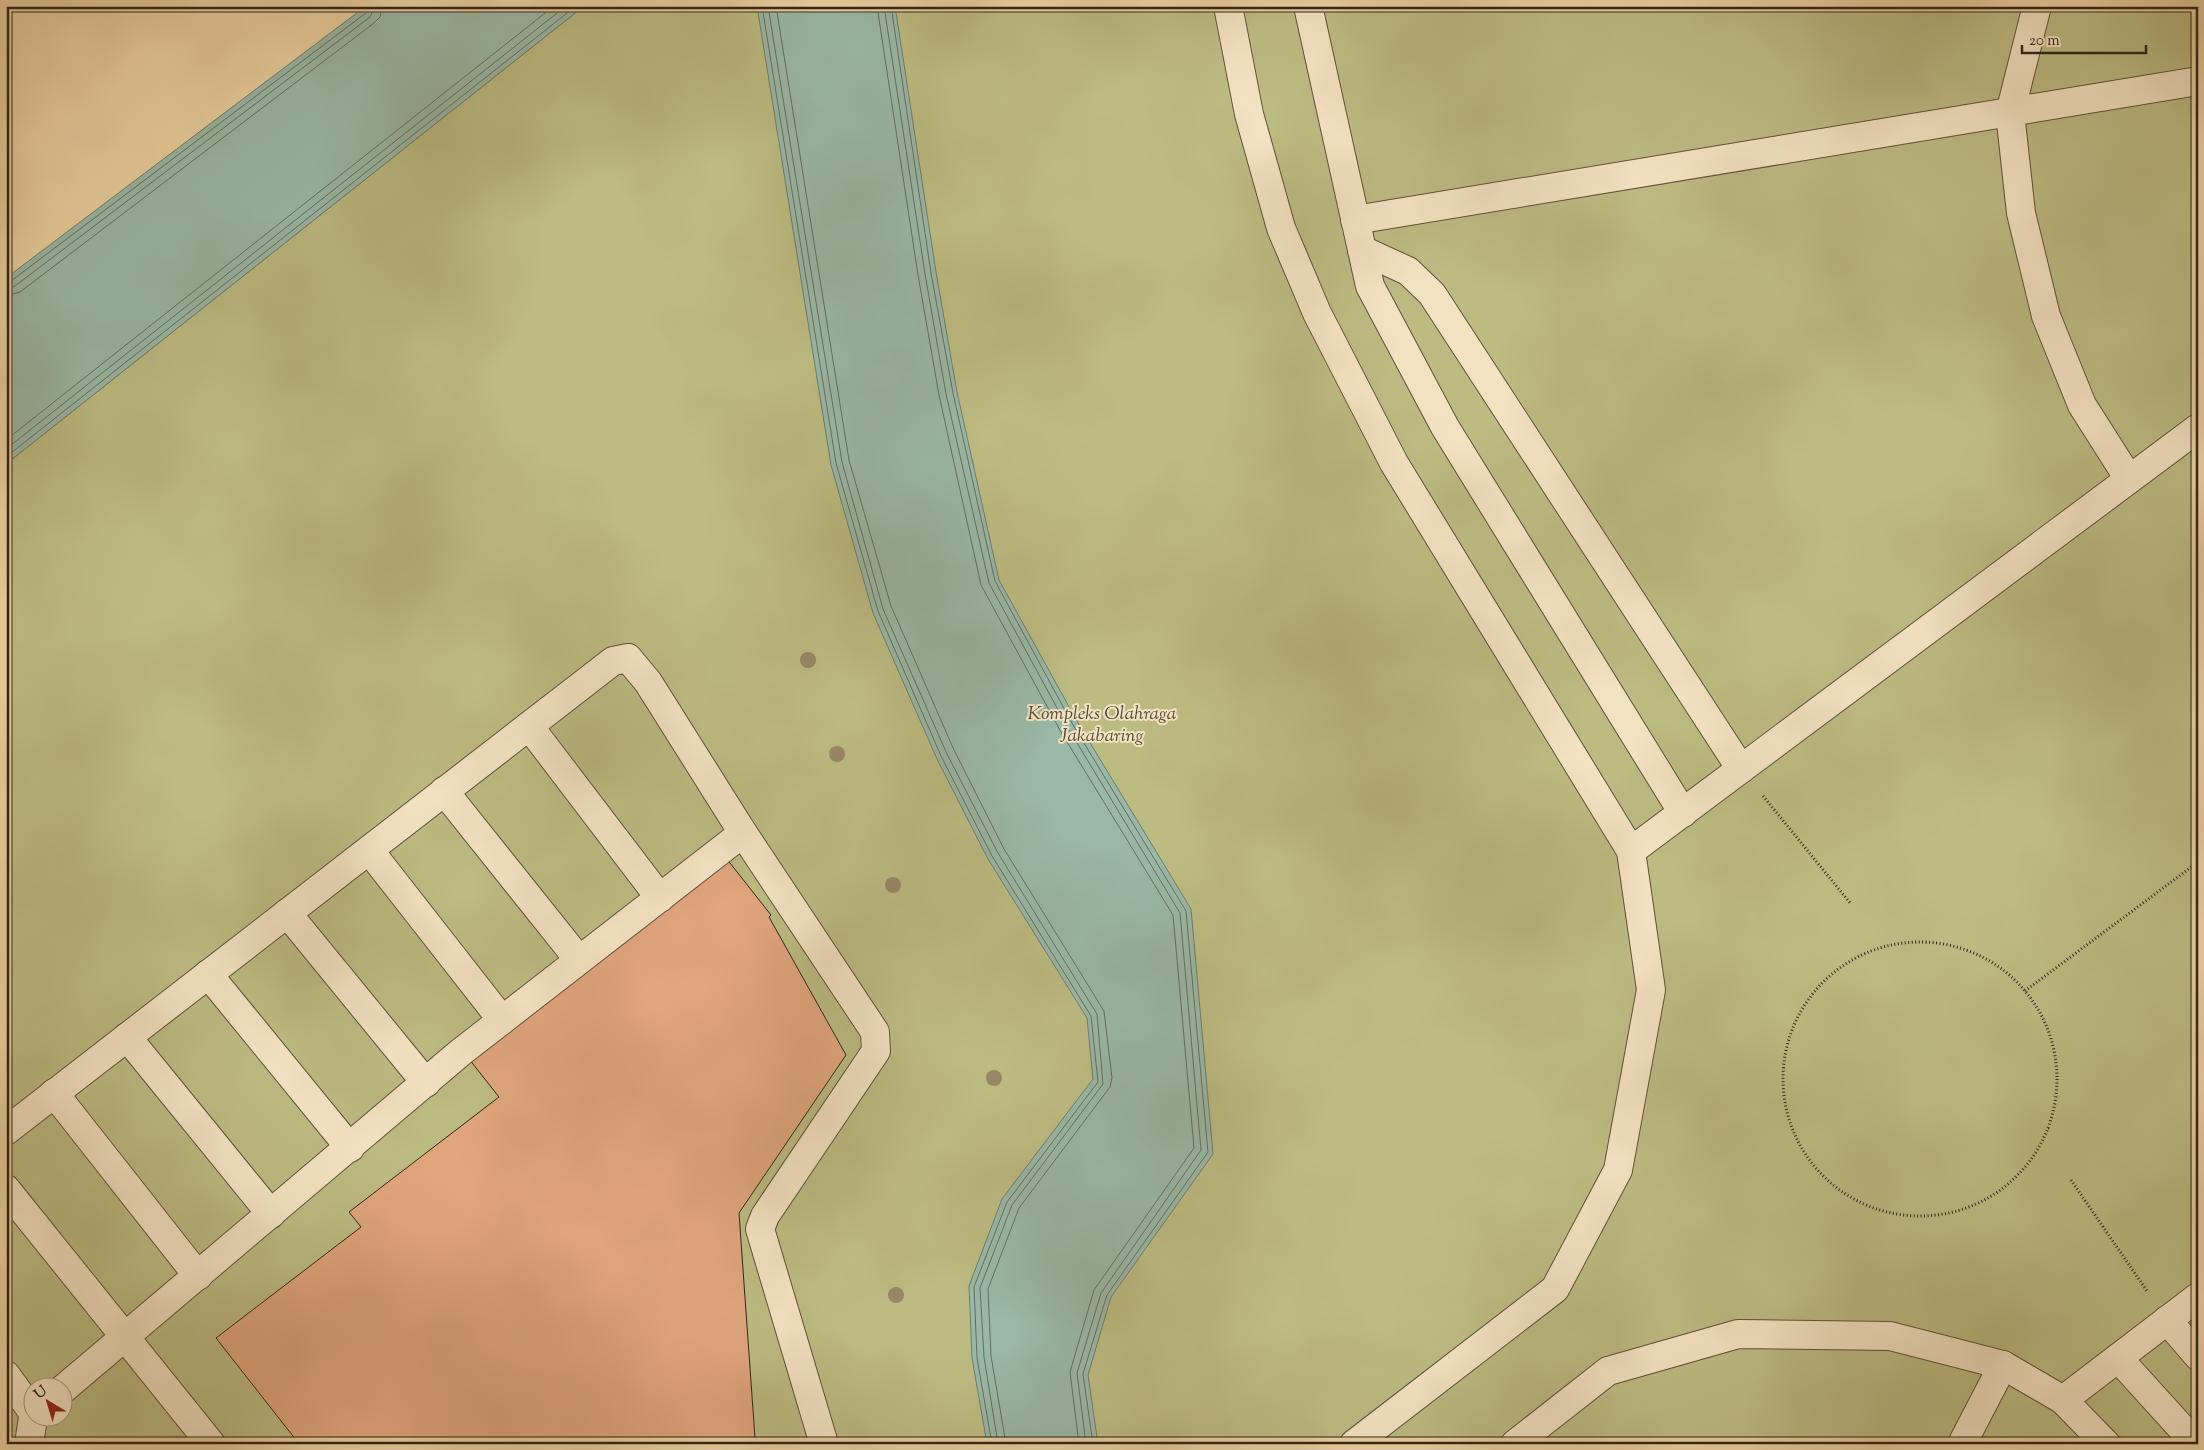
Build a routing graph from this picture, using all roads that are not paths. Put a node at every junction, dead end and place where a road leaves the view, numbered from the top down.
1 (1228, 6) edge
2 (1308, 6) edge
3 (2037, 6) edge
4 (2198, 81) edge
5 (2010, 113) junction
6 (1355, 220) junction
7 (1362, 250) junction
8 (2198, 428) edge
9 (2129, 479) junction
10 (529, 726) junction
11 (1741, 769) junction
12 (444, 791) junction
13 (1683, 813) junction
14 (743, 833) junction
15 (369, 850) junction
16 (1631, 851) junction
17 (660, 898) junction
18 (288, 913) junction
19 (579, 960) junction
20 (208, 974) junction
21 (502, 1020) junction
22 (127, 1037) junction
23 (426, 1083) junction
24 (54, 1093) junction
25 (6, 1131) edge
26 (350, 1148) junction
27 (6, 1189) edge
28 (271, 1214) junction
29 (198, 1276) junction
30 (2198, 1297) edge
31 (2167, 1320) junction
32 (124, 1338) junction
33 (2198, 1356) edge
34 (2118, 1358) junction
35 (2003, 1365) junction
36 (6, 1375) edge
37 (72, 1382) edge
38 (22, 1397) edge
39 (2063, 1400) junction
40 (31, 1428) edge
41 (29, 1444) edge
42 (211, 1444) edge
43 (824, 1444) edge
44 (1354, 1444) edge
45 (1515, 1444) edge
46 (1962, 1444) edge
47 (2106, 1444) edge
48 (2196, 1444) edge

1 - 16 street
2 - 6 street
3 - 5 street
4 - 5 street
5 - 6 street
5 - 9 street
6 - 7 street
7 - 11 street
7 - 13 street
8 - 9 street
9 - 11 street
10 - 12 street
10 - 14 street
10 - 17 street
11 - 13 street
12 - 15 street
12 - 19 street
13 - 16 street
14 - 17 street
14 - 43 street
15 - 18 street
15 - 21 street
16 - 44 street
17 - 19 street
18 - 20 street
18 - 23 street
19 - 21 street
20 - 22 street
20 - 26 street
21 - 23 street
22 - 24 street
22 - 28 street
23 - 26 street
24 - 25 street
24 - 29 street
26 - 28 street
27 - 32 street
28 - 29 street
29 - 32 street
30 - 31 street
31 - 33 street
31 - 34 street
32 - 37 street
32 - 42 street
34 - 39 street
34 - 48 street
35 - 39 street
35 - 45 street
35 - 46 street
36 - 38 street
39 - 47 street
40 - 41 street

